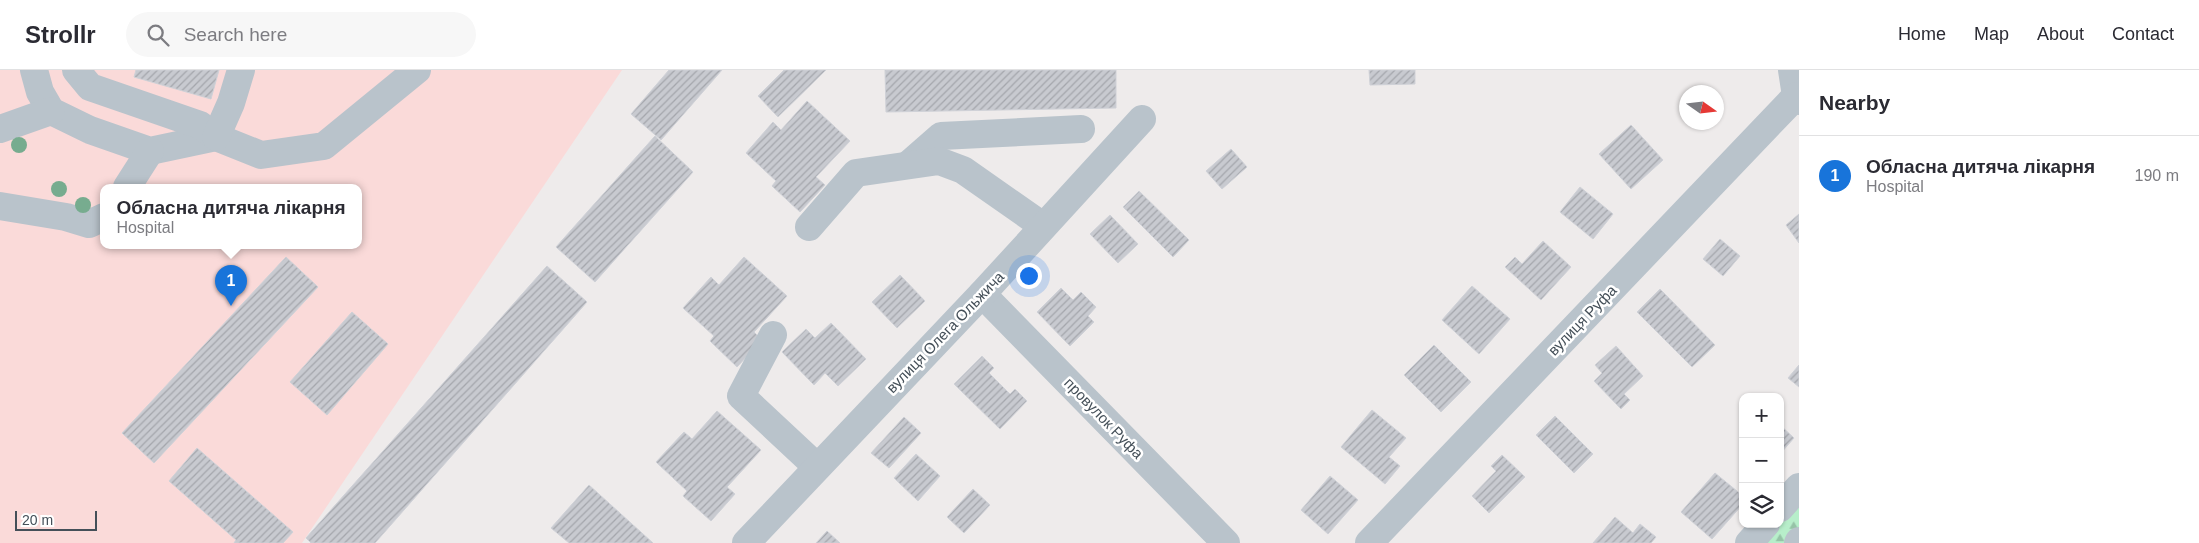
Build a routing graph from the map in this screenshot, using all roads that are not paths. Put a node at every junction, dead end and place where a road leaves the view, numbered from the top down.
1 (76, 70) edge
2 (241, 70) edge
3 (417, 70) edge
4 (1796, 89) edge
5 (42, 91) edge
6 (1142, 119) dead end
7 (8, 126) edge
8 (1082, 129) dead end
9 (216, 137) junction
10 (150, 151) junction
11 (909, 164) junction
12 (129, 184) edge
13 (0, 206) edge
14 (100, 219) edge
15 (1043, 226) junction
16 (809, 227) dead end
17 (982, 294) junction
18 (774, 334) dead end
19 (816, 466) junction
20 (1799, 487) edge
21 (1784, 504) edge
22 (1762, 528) edge
23 (746, 543) edge
24 (1226, 543) edge
25 (1369, 543) edge
26 (1749, 543) edge

1 - 9 street
2 - 9 street
3 - 9 street
4 - 25 street, вулиця Руфа
5 - 7 street
5 - 10 street
6 - 15 street, вулиця Олега Ольжича
8 - 11 street
9 - 10 street
10 - 12 street
11 - 15 street
11 - 16 street
13 - 14 street
15 - 17 street, вулиця Олега Ольжича
17 - 19 street, вулиця Олега Ольжича
17 - 24 street, провулок Руфа
18 - 19 street
19 - 23 street, вулиця Олега Ольжича
20 - 21 street
22 - 26 street

